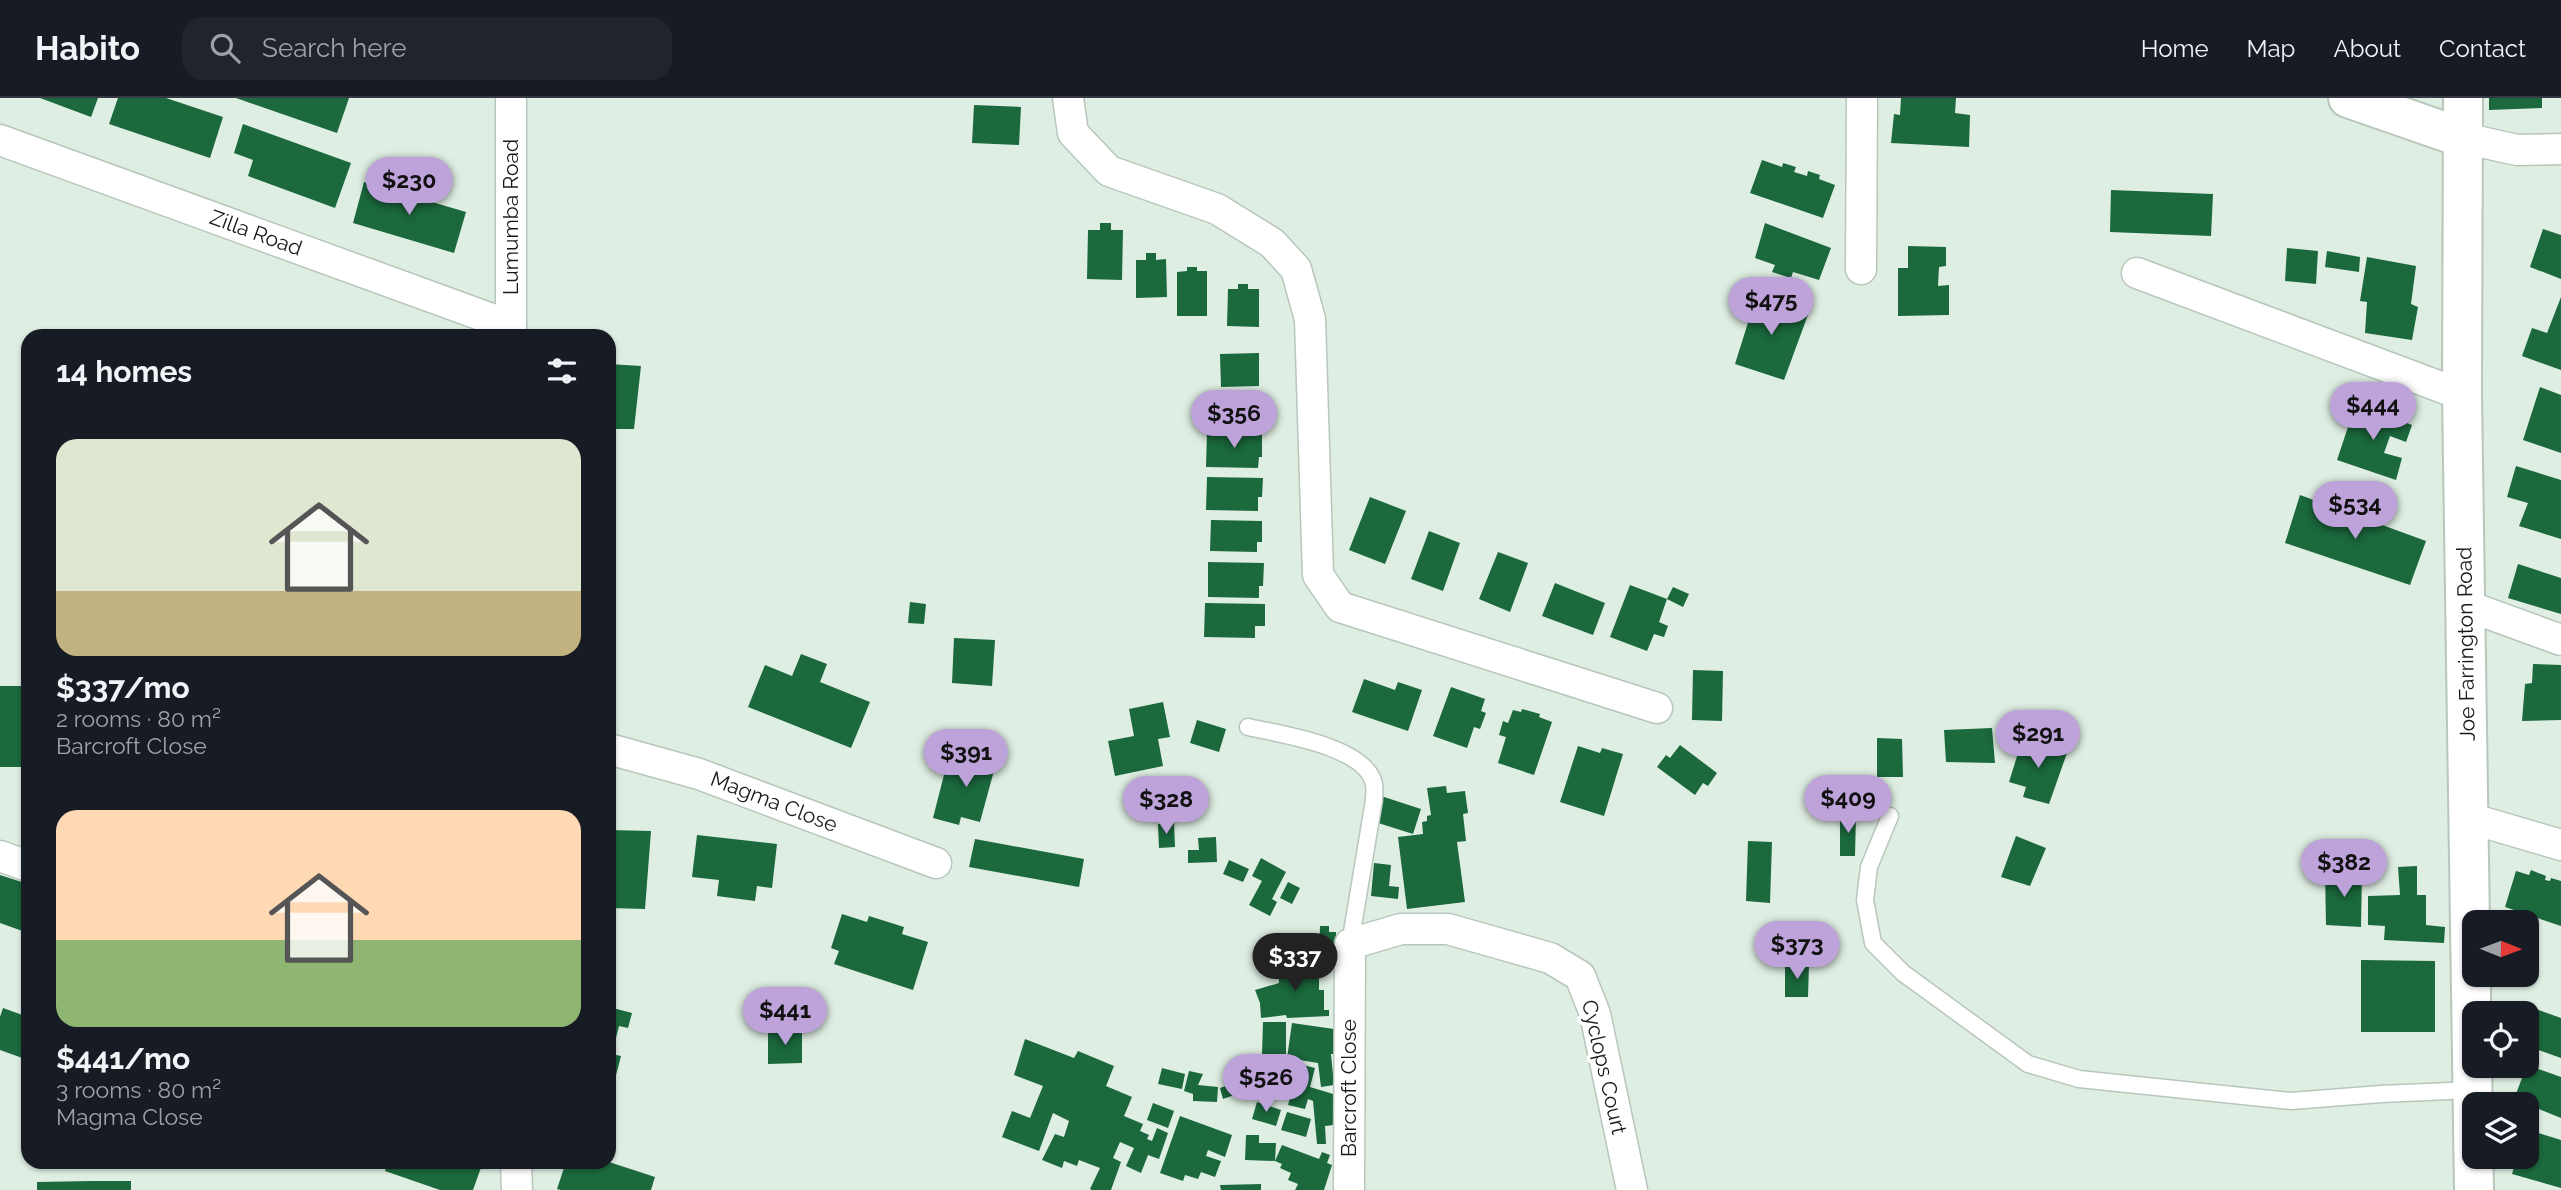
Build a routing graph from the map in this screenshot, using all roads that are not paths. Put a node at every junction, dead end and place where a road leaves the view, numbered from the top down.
1 (511, 98) edge
2 (1068, 98) edge
3 (1862, 98) edge
4 (2348, 98) edge
5 (2463, 98) edge
6 (2463, 138) junction
7 (0, 140) edge
8 (2561, 149) edge
9 (1861, 269) dead end
10 (2137, 273) dead end
11 (506, 329) edge
12 (511, 329) edge
13 (2462, 395) junction
14 (2465, 605) junction
15 (2561, 640) edge
16 (1657, 708) dead end
17 (1248, 727) dead end
18 (616, 751) edge
19 (1890, 816) dead end
20 (2469, 817) junction
21 (2561, 845) edge
22 (0, 856) edge
23 (936, 863) dead end
24 (21, 864) edge
25 (1350, 944) junction
26 (2473, 1090) junction
27 (516, 1169) edge
28 (517, 1190) edge
29 (1349, 1190) edge
30 (1632, 1190) edge
31 (2474, 1190) edge

1 - 12 street, Lumumba Road
2 - 16 street
3 - 9 street
4 - 6 main road
5 - 6 main road, Joe Farrington Road
6 - 8 street
6 - 13 main road, Joe Farrington Road
7 - 11 street, Zilla Road
10 - 13 street
13 - 14 main road, Joe Farrington Road
14 - 15 street
14 - 20 main road, Joe Farrington Road
17 - 25 lane
18 - 23 street, Magma Close
19 - 26 lane
20 - 21 street
20 - 26 main road, Joe Farrington Road
22 - 24 street
25 - 29 street, Barcroft Close
25 - 30 street, Cyclops Court
26 - 31 main road, Joe Farrington Road
27 - 28 street

